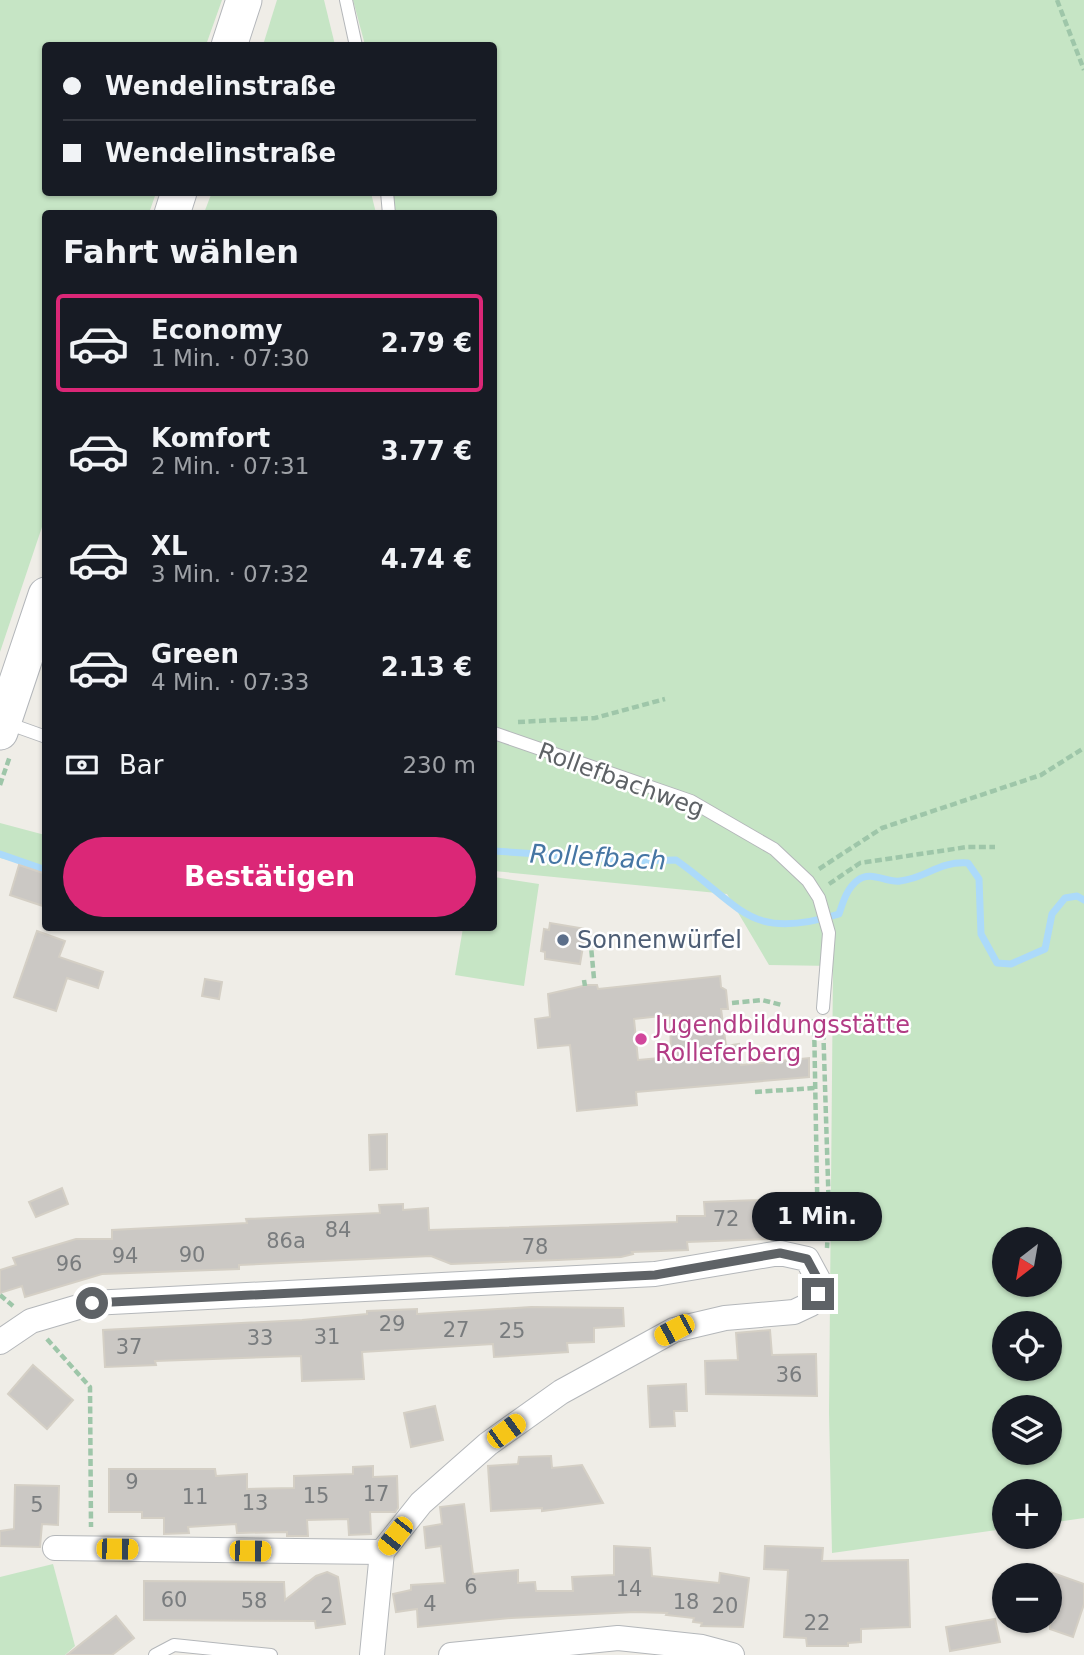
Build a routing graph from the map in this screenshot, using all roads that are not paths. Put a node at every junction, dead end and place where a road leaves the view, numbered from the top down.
1 (244, 0) edge
2 (346, 0) edge
3 (230, 42) edge
4 (355, 42) edge
5 (42, 607) edge
6 (2, 727) edge
7 (497, 734) edge
8 (42, 736) edge
9 (823, 1007) road end
10 (0, 1342) edge
11 (55, 1548) dead end
12 (382, 1552) junction
13 (155, 1655) edge
14 (271, 1655) edge
15 (372, 1655) edge
16 (450, 1655) edge
17 (732, 1655) edge

1 - 3 main road
2 - 4 lane
5 - 6 main road
6 - 8 lane
7 - 9 lane, Rollefbachweg
10 - 12 street
11 - 12 street
12 - 15 street
13 - 14 lane
16 - 17 street

